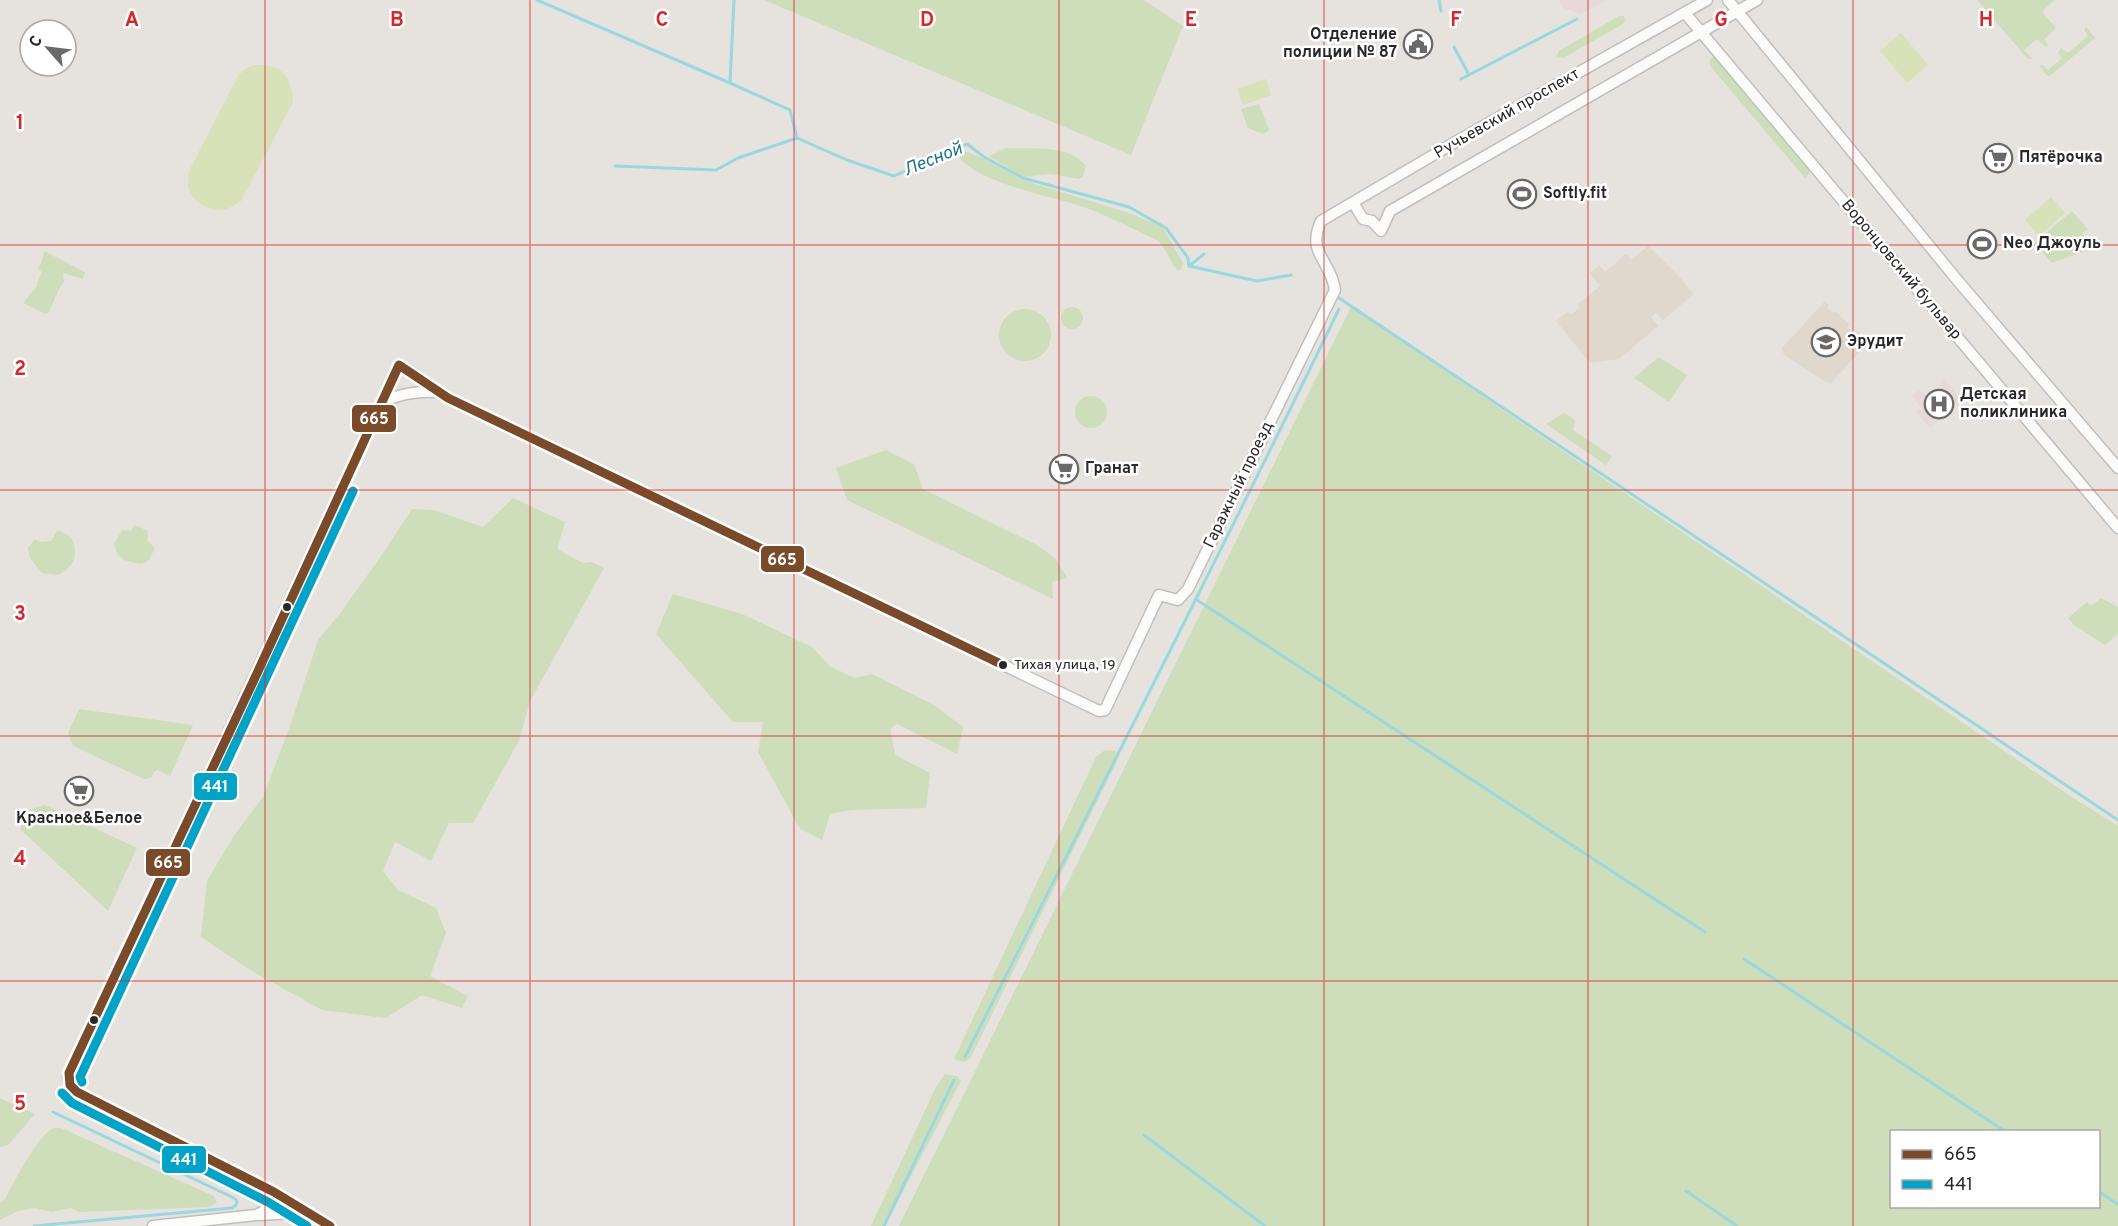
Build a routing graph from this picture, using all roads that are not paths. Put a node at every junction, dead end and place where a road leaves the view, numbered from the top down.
1 (1707, 0) edge
2 (1728, 0) edge
3 (1757, 0) edge
4 (1737, 11) junction
5 (1685, 13) junction
6 (1701, 32) junction
7 (1354, 204) junction
8 (1316, 235) joint
9 (436, 392) junction
10 (382, 402) junction
11 (2118, 468) edge
12 (2118, 528) edge
13 (273, 1192) junction
14 (256, 1215) junction
15 (313, 1216) junction
16 (153, 1226) edge
17 (330, 1226) edge

1 - 5 street, Ручьевский проспект
2 - 4 street
3 - 4 street
4 - 6 street
4 - 11 street
5 - 6 street, Воронцовский бульвар
5 - 7 street, Ручьевский проспект
6 - 7 street
6 - 12 street, Воронцовский бульвар
7 - 8 street, Ручьевский проспект
8 - 9 street, Гаражный проезд
9 - 10 street
9 - 10 street
10 - 13 street
13 - 14 street
13 - 15 street
14 - 15 street
14 - 16 street
15 - 17 street

